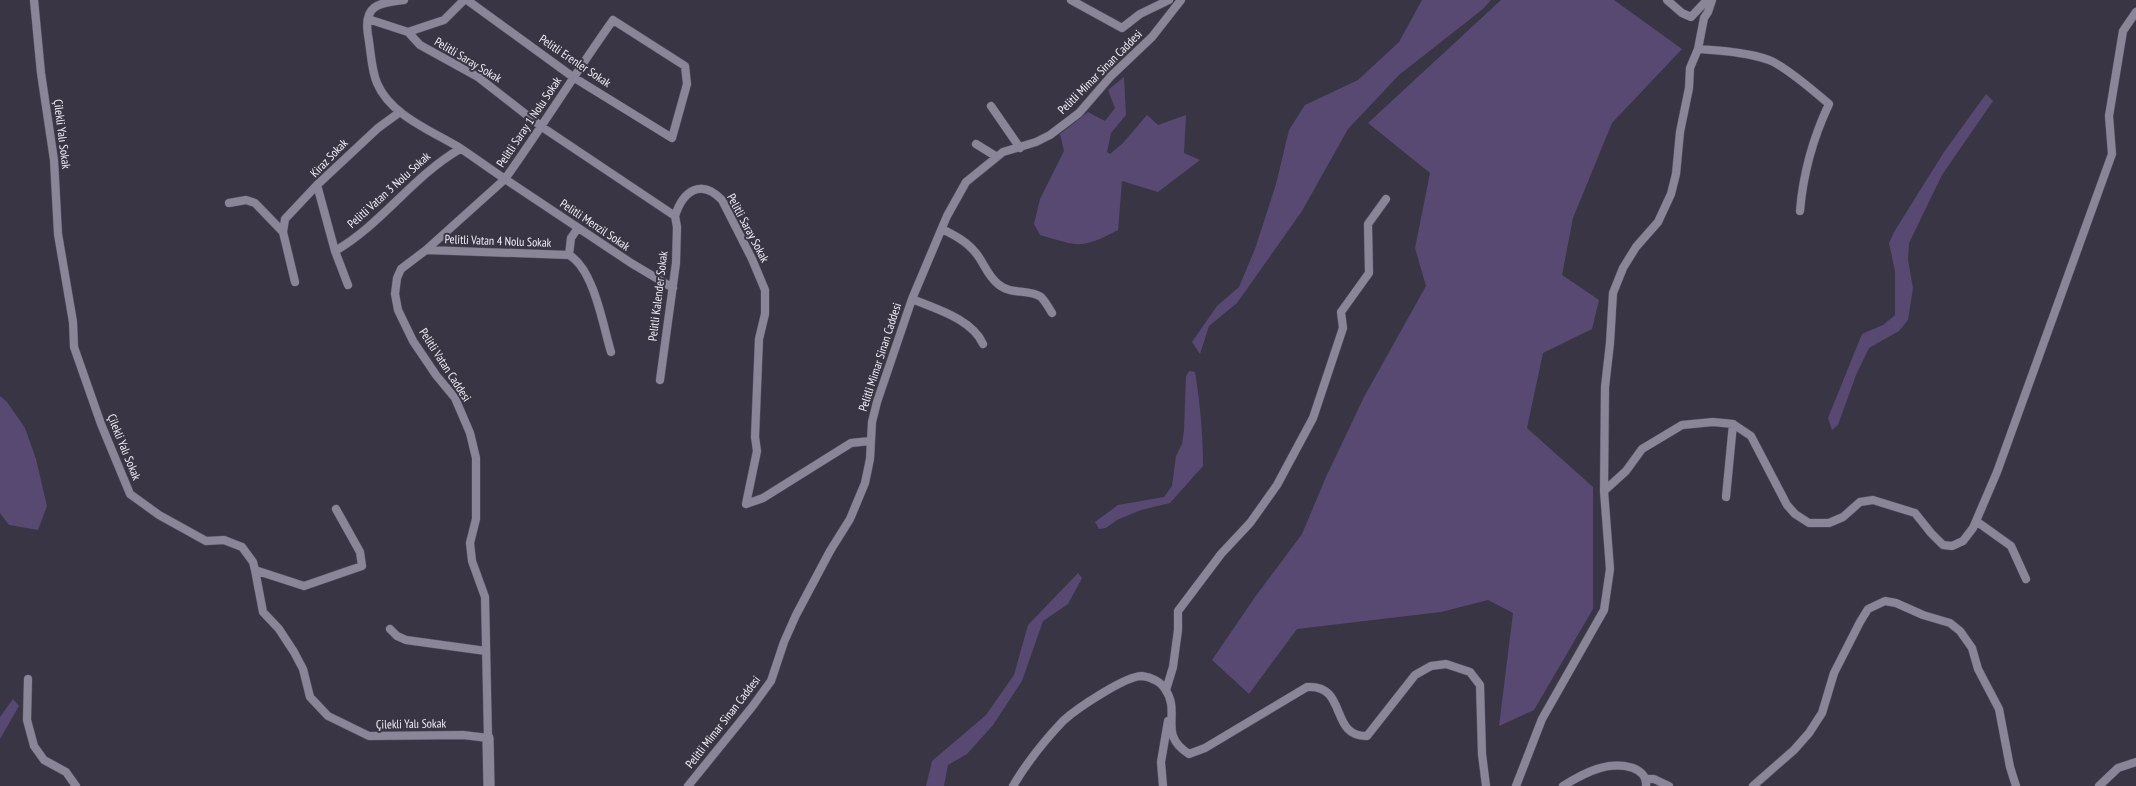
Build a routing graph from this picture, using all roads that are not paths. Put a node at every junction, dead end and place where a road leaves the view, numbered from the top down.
1 (34, 0) edge
2 (404, 0) edge
3 (466, 0) edge
4 (1071, 0) edge
5 (1169, 0) edge
6 (1181, 0) edge
7 (1667, 0) edge
8 (1707, 0) edge
9 (1712, 0) edge
10 (2136, 12) edge
11 (368, 19) junction
12 (408, 32) junction
13 (1698, 50) junction
14 (573, 77) junction
15 (991, 106) dead end
16 (400, 112) junction
17 (542, 127) junction
18 (672, 138) joint
19 (976, 144) dead end
20 (1020, 148) junction
21 (460, 149) junction
22 (997, 157) junction
23 (505, 179) junction
24 (317, 185) junction
25 (1386, 198) dead end
26 (229, 203) dead end
27 (1800, 212) dead end
28 (675, 216) junction
29 (578, 228) junction
30 (942, 229) junction
31 (283, 232) junction
32 (426, 250) junction
33 (335, 251) junction
34 (569, 256) junction
35 (294, 282) dead end
36 (348, 285) dead end
37 (673, 288) junction
38 (912, 300) junction
39 (1052, 312) dead end
40 (983, 344) dead end
41 (611, 352) dead end
42 (660, 380) dead end
43 (1733, 424) junction
44 (870, 441) junction
45 (1604, 491) junction
46 (1726, 497) dead end
47 (336, 509) dead end
48 (1976, 521) junction
49 (256, 570) junction
50 (2026, 579) dead end
51 (390, 629) dead end
52 (486, 651) junction
53 (28, 679) dead end
54 (1166, 690) junction
55 (1170, 704) junction
56 (488, 738) junction
57 (2136, 762) edge
58 (1646, 783) edge
59 (76, 786) edge
60 (488, 786) edge
61 (688, 786) edge
62 (1013, 786) edge
63 (1163, 786) edge
64 (1486, 786) edge
65 (1516, 786) edge
66 (1563, 786) edge
67 (1669, 786) edge
68 (1752, 786) edge
69 (2016, 786) edge
70 (2099, 786) edge

1 - 49 street, Çilekli Yalı Sokak
2 - 11 street
3 - 12 street
3 - 14 street, Pelitli Erenler Sokak
4 - 5 street
6 - 20 street, Pelitli Mimar Sinan Caddesi
7 - 8 street
9 - 13 street
10 - 48 street
11 - 12 street, Pelitli Saray Sokak
11 - 16 street
12 - 17 street, Pelitli Saray Sokak
13 - 27 street
13 - 45 street
14 - 17 street, Pelitli Saray 1 Nolu Sokak
14 - 18 street, Pelitli Erenler Sokak
14 - 18 street, Pelitli Saray 1 Nolu Sokak
15 - 20 street
16 - 21 street
16 - 24 street, Kiraz Sokak
17 - 23 street, Pelitli Saray 1 Nolu Sokak
17 - 28 street, Pelitli Saray Sokak
19 - 22 street
20 - 22 street, Pelitli Mimar Sinan Caddesi
21 - 23 street
21 - 33 street, Pelitli Vatan 3 Nolu Sokak
22 - 30 street, Pelitli Mimar Sinan Caddesi
23 - 29 street, Pelitli Menzil Sokak
23 - 32 street, Pelitli Vatan Caddesi
24 - 31 street
24 - 33 street, Kiraz Sokak
25 - 54 street
26 - 31 street
28 - 37 street, Pelitli Kalender Sokak
28 - 44 street, Pelitli Saray Sokak
29 - 34 street
29 - 37 street, Pelitli Menzil Sokak
30 - 38 street, Pelitli Mimar Sinan Caddesi
30 - 39 street
31 - 35 street
32 - 34 street, Pelitli Vatan 4 Nolu Sokak
32 - 52 street, Pelitli Vatan Caddesi
33 - 36 street, Kiraz Sokak
34 - 41 street
37 - 42 street, Pelitli Kalender Sokak
38 - 40 street
38 - 44 street, Pelitli Mimar Sinan Caddesi
43 - 45 street
43 - 46 street
43 - 48 street
44 - 61 street, Pelitli Mimar Sinan Caddesi
45 - 65 street
47 - 49 street
48 - 50 street
49 - 56 street, Çilekli Yalı Sokak
51 - 52 street
52 - 56 street, Pelitli Vatan Caddesi
53 - 59 street
54 - 55 street
54 - 62 street
55 - 63 street
55 - 64 street
56 - 60 street
57 - 70 street
58 - 66 street
58 - 67 street
68 - 69 street

